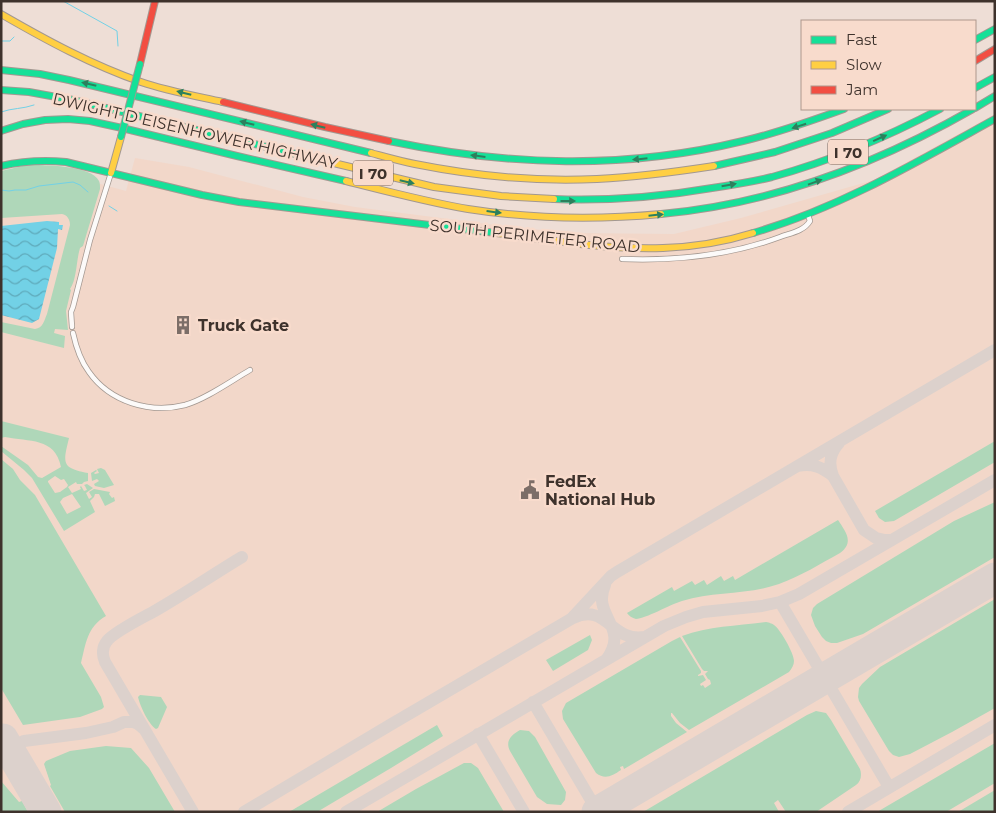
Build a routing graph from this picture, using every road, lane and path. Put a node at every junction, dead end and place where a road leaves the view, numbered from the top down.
1 (155, 1) edge
2 (1, 8) edge
3 (1, 14) edge
4 (995, 28) edge
5 (976, 39) edge
6 (995, 49) edge
7 (84, 59) junction
8 (976, 60) edge
9 (1, 70) edge
10 (995, 76) edge
11 (976, 87) edge
12 (1, 90) edge
13 (995, 96) edge
14 (976, 107) edge
15 (842, 110) edge
16 (886, 110) edge
17 (938, 110) edge
18 (970, 110) edge
19 (995, 119) edge
20 (1, 131) edge
21 (1, 166) edge
22 (111, 173) junction
23 (808, 215) junction
24 (622, 259) dead end
25 (250, 370) dead end

1 - 22 main road, bridge
2 - 7 main road
3 - 7 main road
4 - 5 main road
6 - 8 main road
15 -> 7 main road
16 -> 9 main road, DWIGHT D EISENHOWER HIGHWAY / I 70
10 - 11 main road
12 -> 17 main road, DWIGHT D EISENHOWER HIGHWAY / I 70
13 - 14 main road
20 -> 18 main road
19 - 23 main road, SOUTH PERIMETER ROAD
21 - 22 main road, SOUTH PERIMETER ROAD
22 - 23 main road, SOUTH PERIMETER ROAD
22 - 25 street
23 - 24 street

